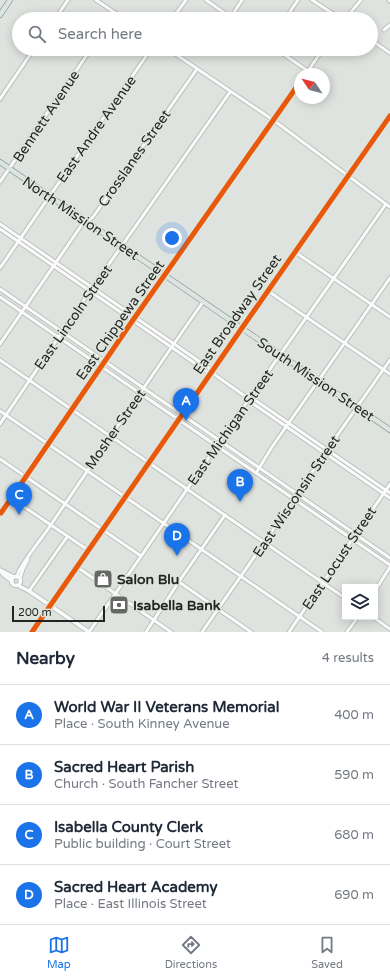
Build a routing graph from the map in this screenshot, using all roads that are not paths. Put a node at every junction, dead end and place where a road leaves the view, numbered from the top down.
1 (10, 0) edge
2 (68, 0) edge
3 (96, 0) edge
4 (186, 0) edge
5 (206, 0) edge
6 (242, 0) edge
7 (298, 0) edge
8 (312, 0) edge
9 (361, 0) edge
10 (60, 12) edge
11 (114, 12) edge
12 (177, 12) edge
13 (223, 12) edge
14 (235, 12) edge
15 (290, 12) edge
16 (330, 12) edge
17 (350, 12) edge
18 (0, 15) edge
19 (390, 25) edge
20 (384, 30) dead end
21 (378, 45) edge
22 (390, 53) edge
23 (29, 56) edge
24 (86, 56) edge
25 (146, 56) edge
26 (178, 56) edge
27 (285, 56) edge
28 (318, 56) edge
29 (301, 68) edge
30 (310, 68) edge
31 (197, 69) junction
32 (294, 90) edge
33 (230, 92) junction
34 (0, 99) edge
35 (390, 116) edge
36 (273, 120) junction
37 (0, 162) edge
38 (9, 169) junction
39 (348, 176) junction
40 (0, 182) edge
41 (49, 196) junction
42 (386, 204) junction
43 (390, 207) edge
44 (87, 222) junction
45 (0, 224) edge
46 (0, 229) edge
47 (21, 238) junction
48 (19, 242) junction
49 (122, 246) junction
50 (295, 252) junction
51 (55, 264) junction
52 (0, 268) edge
53 (165, 276) junction
54 (390, 278) edge
55 (334, 279) junction
56 (93, 288) junction
57 (0, 290) edge
58 (90, 291) junction
59 (268, 291) junction
60 (0, 296) edge
61 (203, 302) junction
62 (372, 304) junction
63 (26, 307) junction
64 (22, 312) junction
65 (307, 317) junction
66 (390, 317) edge
67 (134, 319) junction
68 (242, 328) junction
69 (62, 332) junction
70 (59, 337) junction
71 (345, 343) junction
72 (0, 344) edge
73 (173, 345) junction
74 (280, 355) junction
75 (0, 360) edge
76 (390, 360) edge
77 (105, 362) junction
78 (102, 366) junction
79 (384, 369) junction
80 (211, 372) junction
81 (390, 374) edge
82 (30, 380) junction
83 (318, 381) junction
84 (144, 388) junction
85 (141, 393) junction
86 (249, 399) junction
87 (357, 407) junction
88 (72, 409) junction
89 (0, 411) edge
90 (6, 415) junction
91 (182, 415) junction
92 (179, 419) junction
93 (0, 424) edge
94 (287, 425) junction
95 (390, 430) edge
96 (111, 436) junction
97 (221, 441) junction
98 (48, 444) junction
99 (217, 446) junction
100 (326, 452) junction
101 (0, 459) edge
102 (149, 463) junction
103 (259, 468) junction
104 (87, 470) junction
105 (256, 473) junction
106 (26, 477) junction
107 (390, 484) edge
108 (187, 489) junction
109 (386, 490) junction
110 (390, 493) edge
111 (297, 494) junction
112 (383, 494) junction
113 (126, 497) junction
114 (12, 498) junction
115 (390, 498) edge
116 (293, 499) junction
117 (65, 504) junction
118 (0, 512) edge
119 (226, 515) junction
120 (164, 523) junction
121 (51, 525) junction
122 (102, 530) junction
123 (356, 535) junction
124 (67, 537) junction
125 (353, 540) junction
126 (264, 543) junction
127 (202, 549) junction
128 (88, 550) junction
129 (141, 556) junction
130 (390, 558) edge
131 (390, 566) edge
132 (77, 567) junction
133 (0, 571) edge
134 (241, 576) junction
135 (17, 579) junction
136 (179, 582) junction
137 (323, 584) junction
138 (19, 586) junction
139 (378, 586) edge
140 (29, 591) junction
141 (116, 594) junction
142 (342, 596) edge
143 (51, 606) junction
144 (218, 609) junction
145 (299, 617) junction
146 (356, 620) edge
147 (377, 620) edge
148 (154, 621) junction
149 (390, 629) edge
150 (32, 632) edge
151 (89, 632) edge
152 (146, 632) edge
153 (171, 632) edge
154 (202, 632) edge
155 (251, 632) edge
156 (289, 632) edge
157 (322, 632) edge
158 (347, 632) edge

1 - 18 main road
2 - 10 street
3 - 11 street
4 - 12 street
5 - 13 street
6 - 14 street
7 - 15 street
8 - 16 street
9 - 17 street
19 - 20 street
21 - 22 street
23 - 34 street
24 - 38 street, Bennett Avenue
25 - 41 street, East Andre Avenue
26 - 31 street
27 - 29 street
28 - 30 street
31 - 33 street
31 - 44 street, Crosslanes Street
32 - 36 street, East Chippewa Street
33 - 36 street
33 - 49 street, East Lincoln Street
35 - 39 street, East Broadway Street
36 - 39 street
36 - 53 street, East Chippewa Street
37 - 38 main road, North Mission Street
38 - 40 street, Bennett Avenue
38 - 41 main road, North Mission Street
39 - 42 street
39 - 50 street, East Broadway Street
41 - 44 main road, North Mission Street
41 - 47 street, East Andre Avenue
42 - 43 street
42 - 55 street, East Michigan Street
44 - 49 main road, North Mission Street
44 - 51 street, Crosslanes Street
45 - 47 street
46 - 48 street
47 - 48 street, East Andre Avenue
47 - 51 street
48 - 51 street
48 - 52 street, East Andre Avenue
49 - 53 main road, North Mission Street
49 - 56 street, East Lincoln Street
50 - 55 street
50 - 59 street, East Broadway Street
51 - 56 street
51 - 58 street
51 - 63 street, Crosslanes Street
53 - 61 main road, North Mission Street
53 - 67 street, East Chippewa Street
54 - 62 street
55 - 62 street
55 - 65 street, East Michigan Street
56 - 58 street, East Lincoln Street
56 - 67 street
57 - 63 street
58 - 67 street
58 - 69 street, East Lincoln Street
59 - 65 street
59 - 68 street, East Broadway Street
60 - 64 street
61 - 68 main road, North Mission Street
61 - 73 street, Mosher Street
62 - 66 street
62 - 71 street
63 - 64 street, Crosslanes Street
63 - 69 street
64 - 70 street
64 - 72 street, Crosslanes Street
65 - 71 street
65 - 74 street, East Michigan Street
67 - 73 street
67 - 77 street, East Chippewa Street
68 - 74 main road, South Mission Street
68 - 80 street, East Broadway Street
69 - 70 street, East Lincoln Street
69 - 77 street
70 - 78 street
70 - 82 street, East Lincoln Street
71 - 79 street
71 - 83 street
73 - 80 street
73 - 84 street, Mosher Street
74 - 83 main road, South Mission Street
74 - 86 street, East Michigan Street
75 - 82 street
76 - 79 street, East Wisconsin Street
77 - 78 street, East Chippewa Street
77 - 84 street
78 - 85 street
78 - 88 street, East Chippewa Street
79 - 81 street
79 - 87 street, East Wisconsin Street
80 - 86 street
80 - 91 street, East Broadway Street
82 - 88 street
82 - 90 street, East Lincoln Street
83 - 87 main road, South Mission Street
83 - 94 street
84 - 85 street, Mosher Street
84 - 91 street
85 - 92 street
85 - 96 street, Mosher Street
86 - 94 street
86 - 97 street, East Michigan Street
87 - 95 main road, South Mission Street
87 - 100 street, East Wisconsin Street
88 - 96 street
88 - 98 street, East Chippewa Street
89 - 90 street
90 - 93 street, East Lincoln Street
90 - 98 street
91 - 92 street, East Broadway Street
91 - 97 street
92 - 99 street
92 - 102 street, East Broadway Street
94 - 100 street
94 - 103 street
96 - 102 street
96 - 104 street, Mosher Street
97 - 99 street, East Michigan Street
97 - 103 street
98 - 104 street
98 - 106 street, East Chippewa Street
99 - 105 street
99 - 108 street, East Michigan Street
100 - 109 street
100 - 111 street, East Wisconsin Street
100 - 112 street
101 - 106 street
102 - 108 street
102 - 113 street, East Broadway Street
103 - 105 street
103 - 111 street
104 - 113 street
104 - 117 street, Mosher Street
105 - 116 street
106 - 114 street, East Chippewa Street
106 - 117 street
107 - 109 street, East Locust Street
108 - 119 street
108 - 120 street, East Michigan Street
109 - 110 street
109 - 112 street, East Locust Street
111 - 116 street, East Wisconsin Street
111 - 123 street
112 - 115 street
112 - 123 street, East Locust Street
113 - 120 street
113 - 122 street, East Broadway Street
114 - 118 street, East Chippewa Street
114 - 121 street
116 - 125 street
116 - 126 street, East Wisconsin Street
117 - 121 street, Mosher Street
117 - 122 street
119 - 126 street
119 - 127 street
120 - 127 street
120 - 129 street, East Michigan Street
121 - 124 street
121 - 135 street, Mosher Street
122 - 128 street, East Broadway Street
122 - 129 street
123 - 125 street, East Locust Street
123 - 130 street
124 - 128 street
124 - 140 street
125 - 131 street
125 - 137 street, East Locust Street
126 - 134 street, East Wisconsin Street
126 - 137 street
127 - 134 street
127 - 136 street
128 - 132 street, East Broadway Street
129 - 141 street, East Michigan Street
131 - 139 street
132 - 141 street
132 - 143 street, East Broadway Street
133 - 135 street
134 - 144 street, East Wisconsin Street
134 - 145 street
135 - 138 street
135 - 138 street
135 - 140 street
136 - 144 street
136 - 148 street
137 - 142 street
137 - 145 street, East Locust Street
138 - 140 street
140 - 143 street
141 - 148 street
141 - 151 street, East Michigan Street
143 - 150 street, East Broadway Street
143 - 151 street
144 - 154 street, East Wisconsin Street
144 - 155 street
145 - 156 street, East Locust Street
145 - 157 street
146 - 158 street
147 - 149 street
148 - 152 street
148 - 153 street

